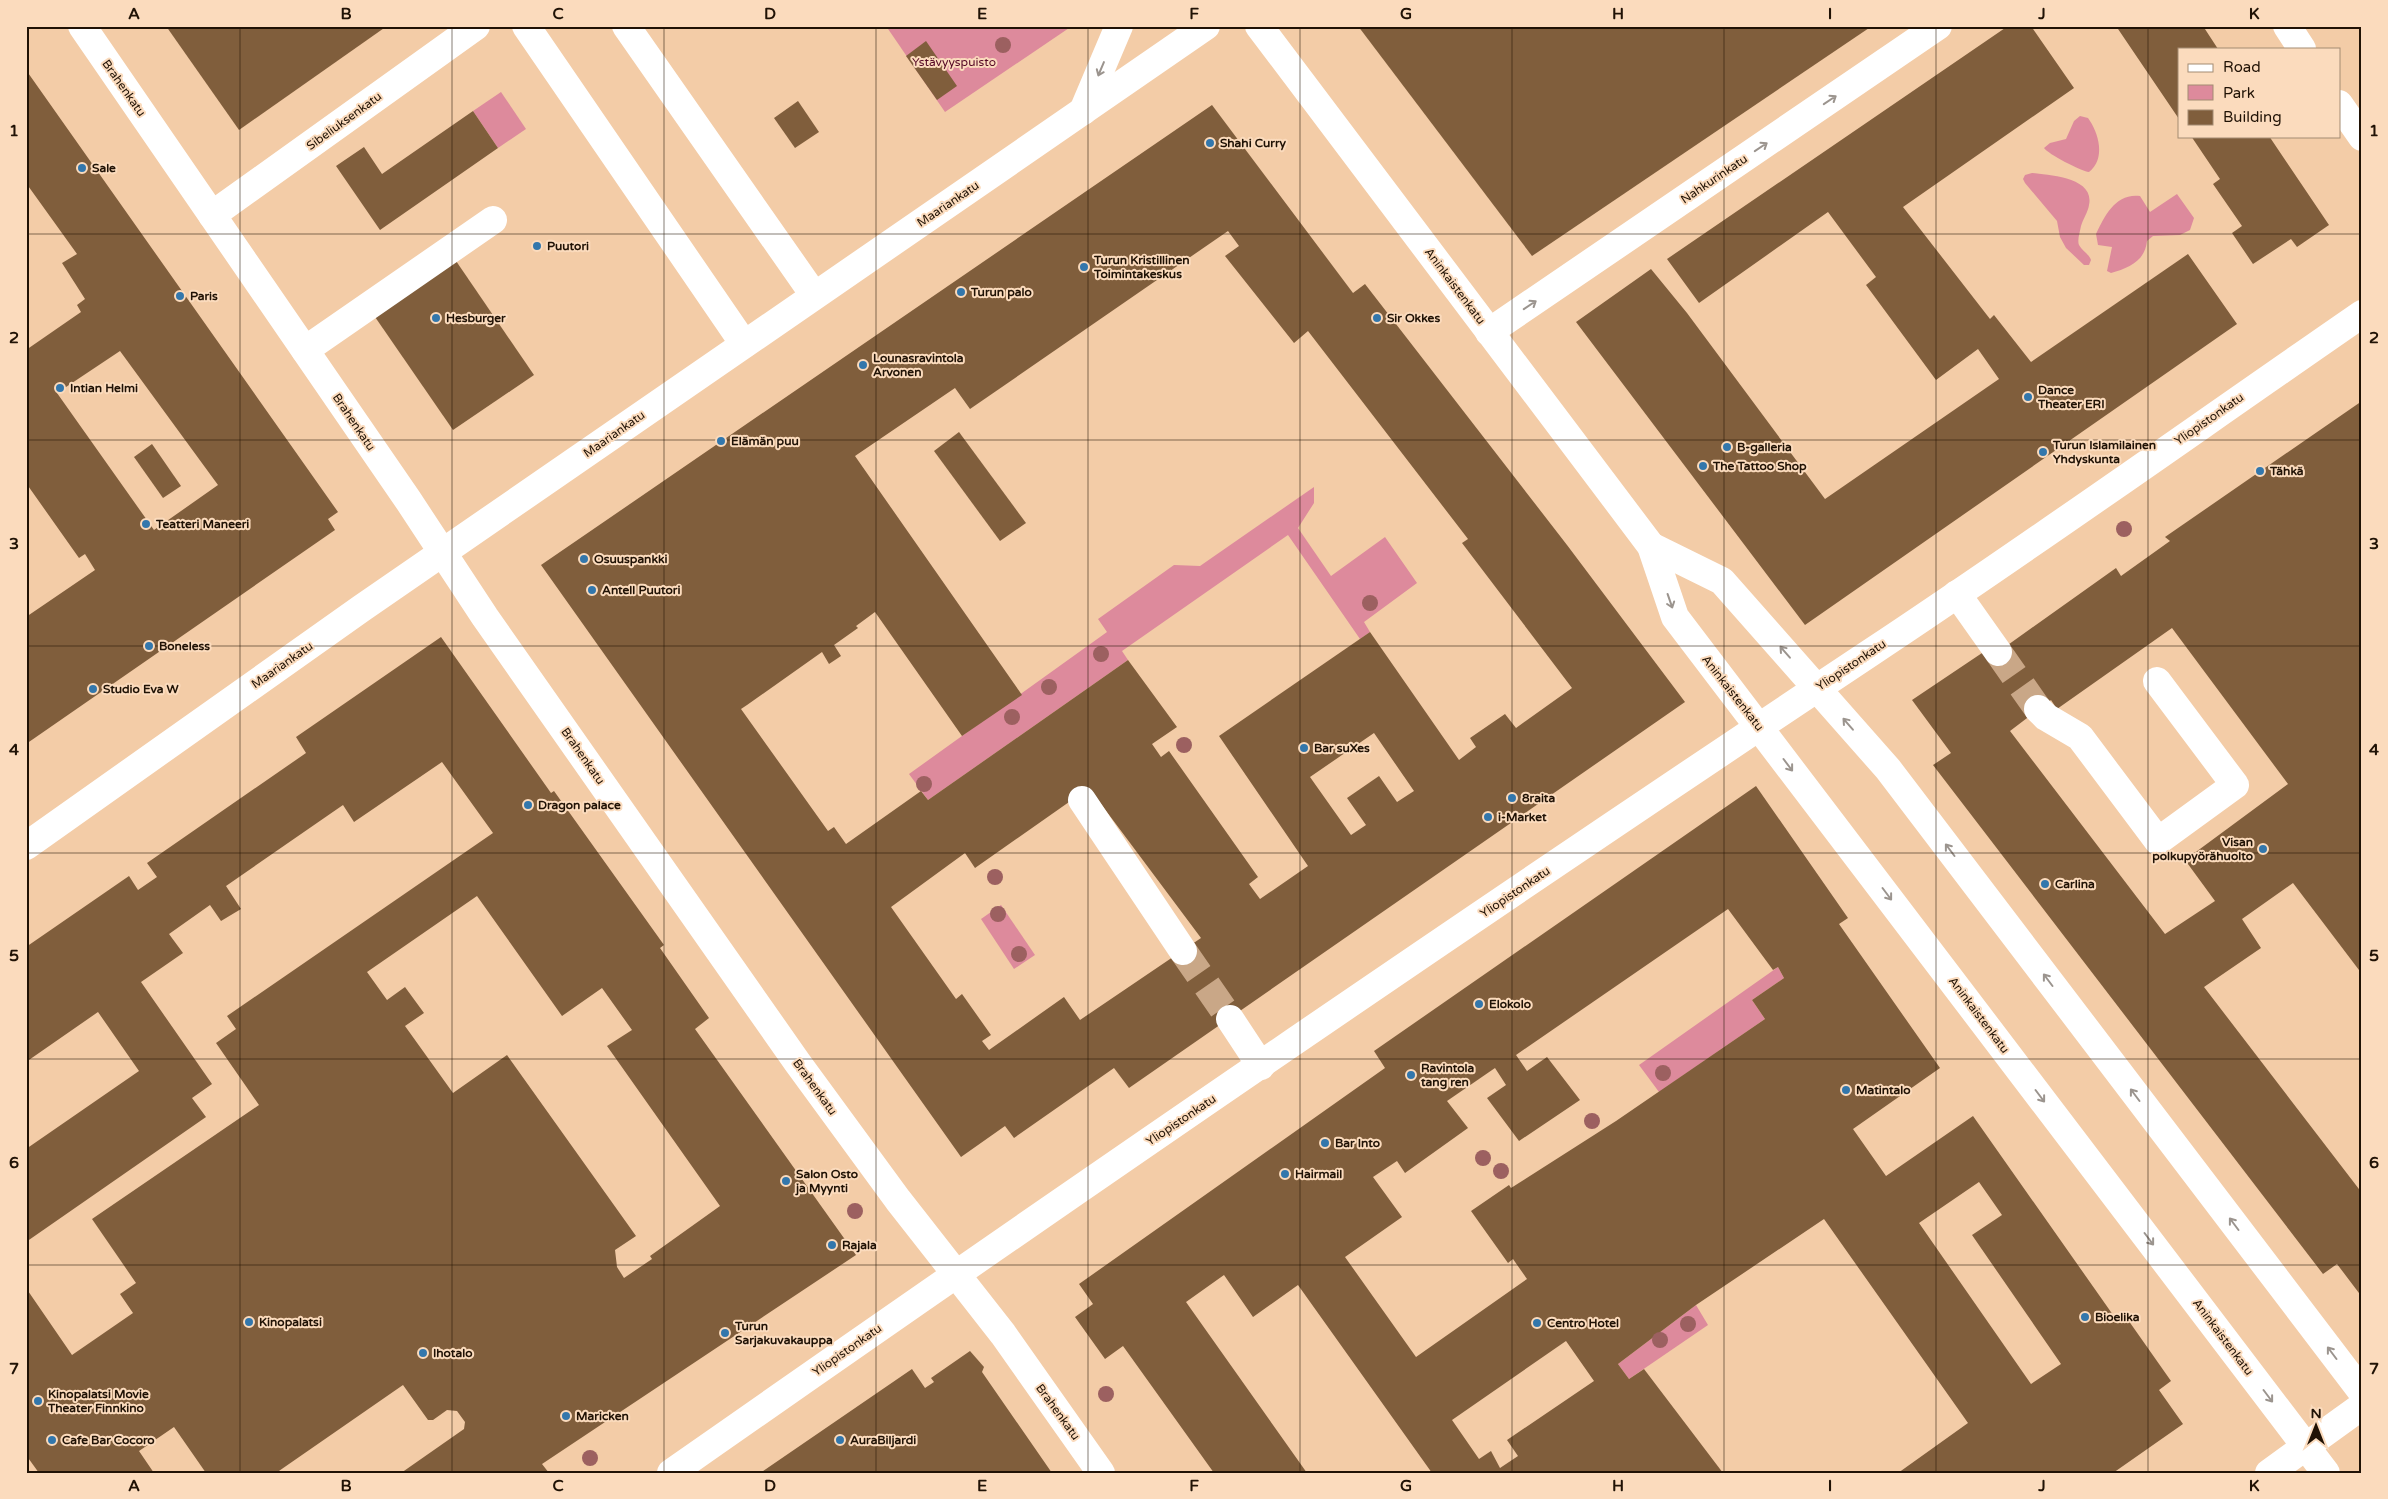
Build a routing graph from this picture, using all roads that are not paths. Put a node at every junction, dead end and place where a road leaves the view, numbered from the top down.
1 (82, 26) edge
2 (476, 26) edge
3 (526, 26) edge
4 (626, 26) edge
5 (1119, 26) edge
6 (1206, 26) edge
7 (1259, 26) edge
8 (1938, 26) edge
9 (2287, 26) edge
10 (2301, 48) edge
11 (2340, 105) edge
12 (1083, 112) junction
13 (2362, 137) edge
14 (212, 215) junction
15 (493, 220) dead end
16 (814, 295) junction
17 (2362, 314) edge
18 (1490, 332) junction
19 (744, 344) junction
20 (305, 350) junction
21 (1651, 546) junction
22 (443, 552) junction
23 (1957, 594) junction
24 (1998, 652) tunnel mouth
25 (2157, 681) dead end
26 (1817, 688) junction
27 (2038, 709) tunnel mouth
28 (1759, 726) junction
29 (1082, 800) dead end
30 (26, 846) edge
31 (1183, 951) tunnel mouth
32 (1230, 1019) tunnel mouth
33 (1261, 1066) junction
34 (956, 1274) junction
35 (2362, 1392) edge
36 (2362, 1406) edge
37 (2306, 1446) junction
38 (671, 1473) edge
39 (1101, 1473) edge
40 (2268, 1473) edge
41 (2326, 1473) edge

1 - 14 street, Brahenkatu
2 - 14 street, Sibeliuksenkatu
3 - 19 street
4 - 16 street
5 -> 12 street
6 - 12 street, Maariankatu
7 - 18 street, Aninkaistenkatu
18 -> 8 street, Nahkurinkatu
9 - 10 street
11 - 13 street
12 - 16 street, Maariankatu
14 - 20 street, Brahenkatu
15 - 20 street
16 - 19 street, Maariankatu
17 - 23 street, Yliopistonkatu
18 - 21 street, Aninkaistenkatu
19 - 22 street, Maariankatu
20 - 22 street, Brahenkatu
26 -> 21 street, Aninkaistenkatu
21 -> 28 street, Aninkaistenkatu
22 - 30 street, Maariankatu
22 - 34 street, Brahenkatu
23 - 24 street
23 - 26 street, Yliopistonkatu
25 - 27 street
26 - 28 street, Yliopistonkatu
35 -> 26 street, Aninkaistenkatu
28 - 33 street, Yliopistonkatu
28 -> 37 street, Aninkaistenkatu
29 - 31 street
32 - 33 street
33 - 34 street, Yliopistonkatu
34 - 38 street, Yliopistonkatu
34 - 39 street, Brahenkatu
36 - 37 street
37 - 40 street
37 - 41 street, Aninkaistenkatu

